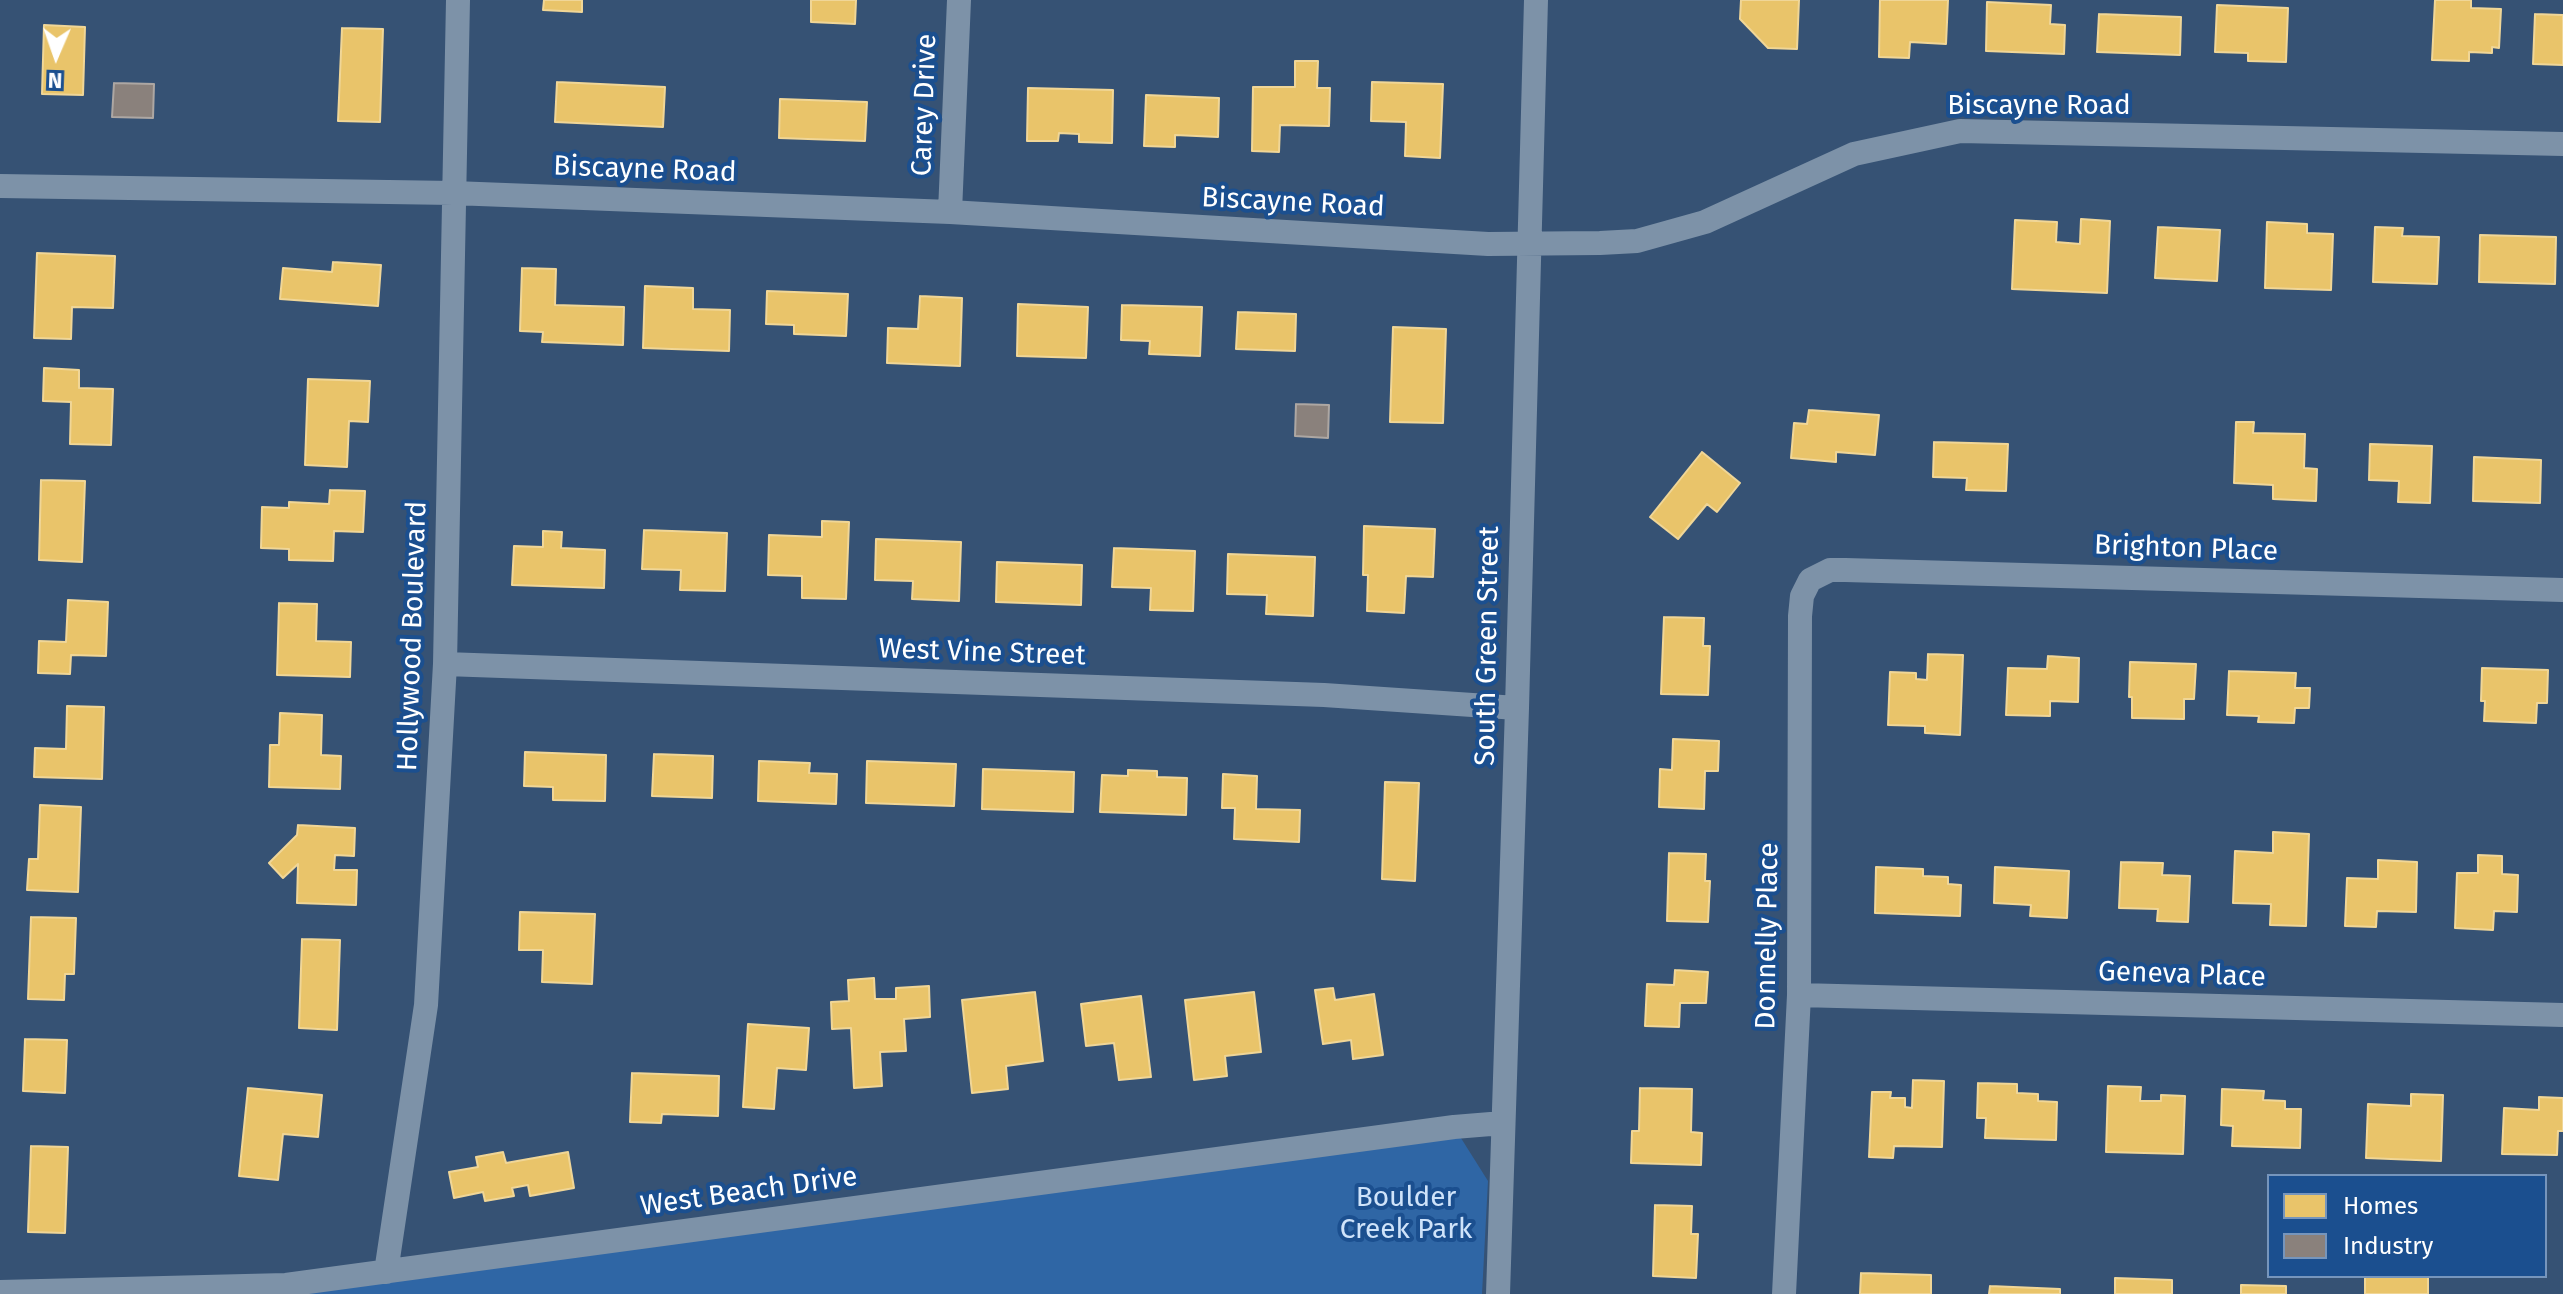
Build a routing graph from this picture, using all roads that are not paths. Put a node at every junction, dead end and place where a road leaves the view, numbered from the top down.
1 (458, 0) edge
2 (959, 0) edge
3 (1536, 0) edge
4 (2563, 144) edge
5 (0, 186) edge
6 (453, 193) junction
7 (950, 212) junction
8 (1528, 244) junction
9 (1810, 580) joint
10 (2563, 590) edge
11 (445, 664) junction
12 (1517, 708) junction
13 (1799, 995) junction
14 (2563, 1015) edge
15 (1503, 1123) junction
16 (386, 1272) junction
17 (0, 1292) edge
18 (1498, 1294) edge
19 (1784, 1294) edge

1 - 6 street, Hollywood Boulevard
2 - 7 street, Carey Drive
3 - 8 street, South Green Street
4 - 8 street, Biscayne Road
5 - 6 street, Biscayne Road
6 - 7 street, Biscayne Road
6 - 11 street, Hollywood Boulevard
7 - 8 street, Biscayne Road
8 - 12 street, South Green Street
9 - 10 street, Brighton Place
9 - 13 street, Donnelly Place
11 - 12 street, West Vine Street
11 - 16 street, Hollywood Boulevard
12 - 15 street, South Green Street
13 - 14 street, Geneva Place
13 - 19 street, Donnelly Place
15 - 16 street, West Beach Drive
15 - 18 street, South Green Street
16 - 17 street, West Beach Drive

